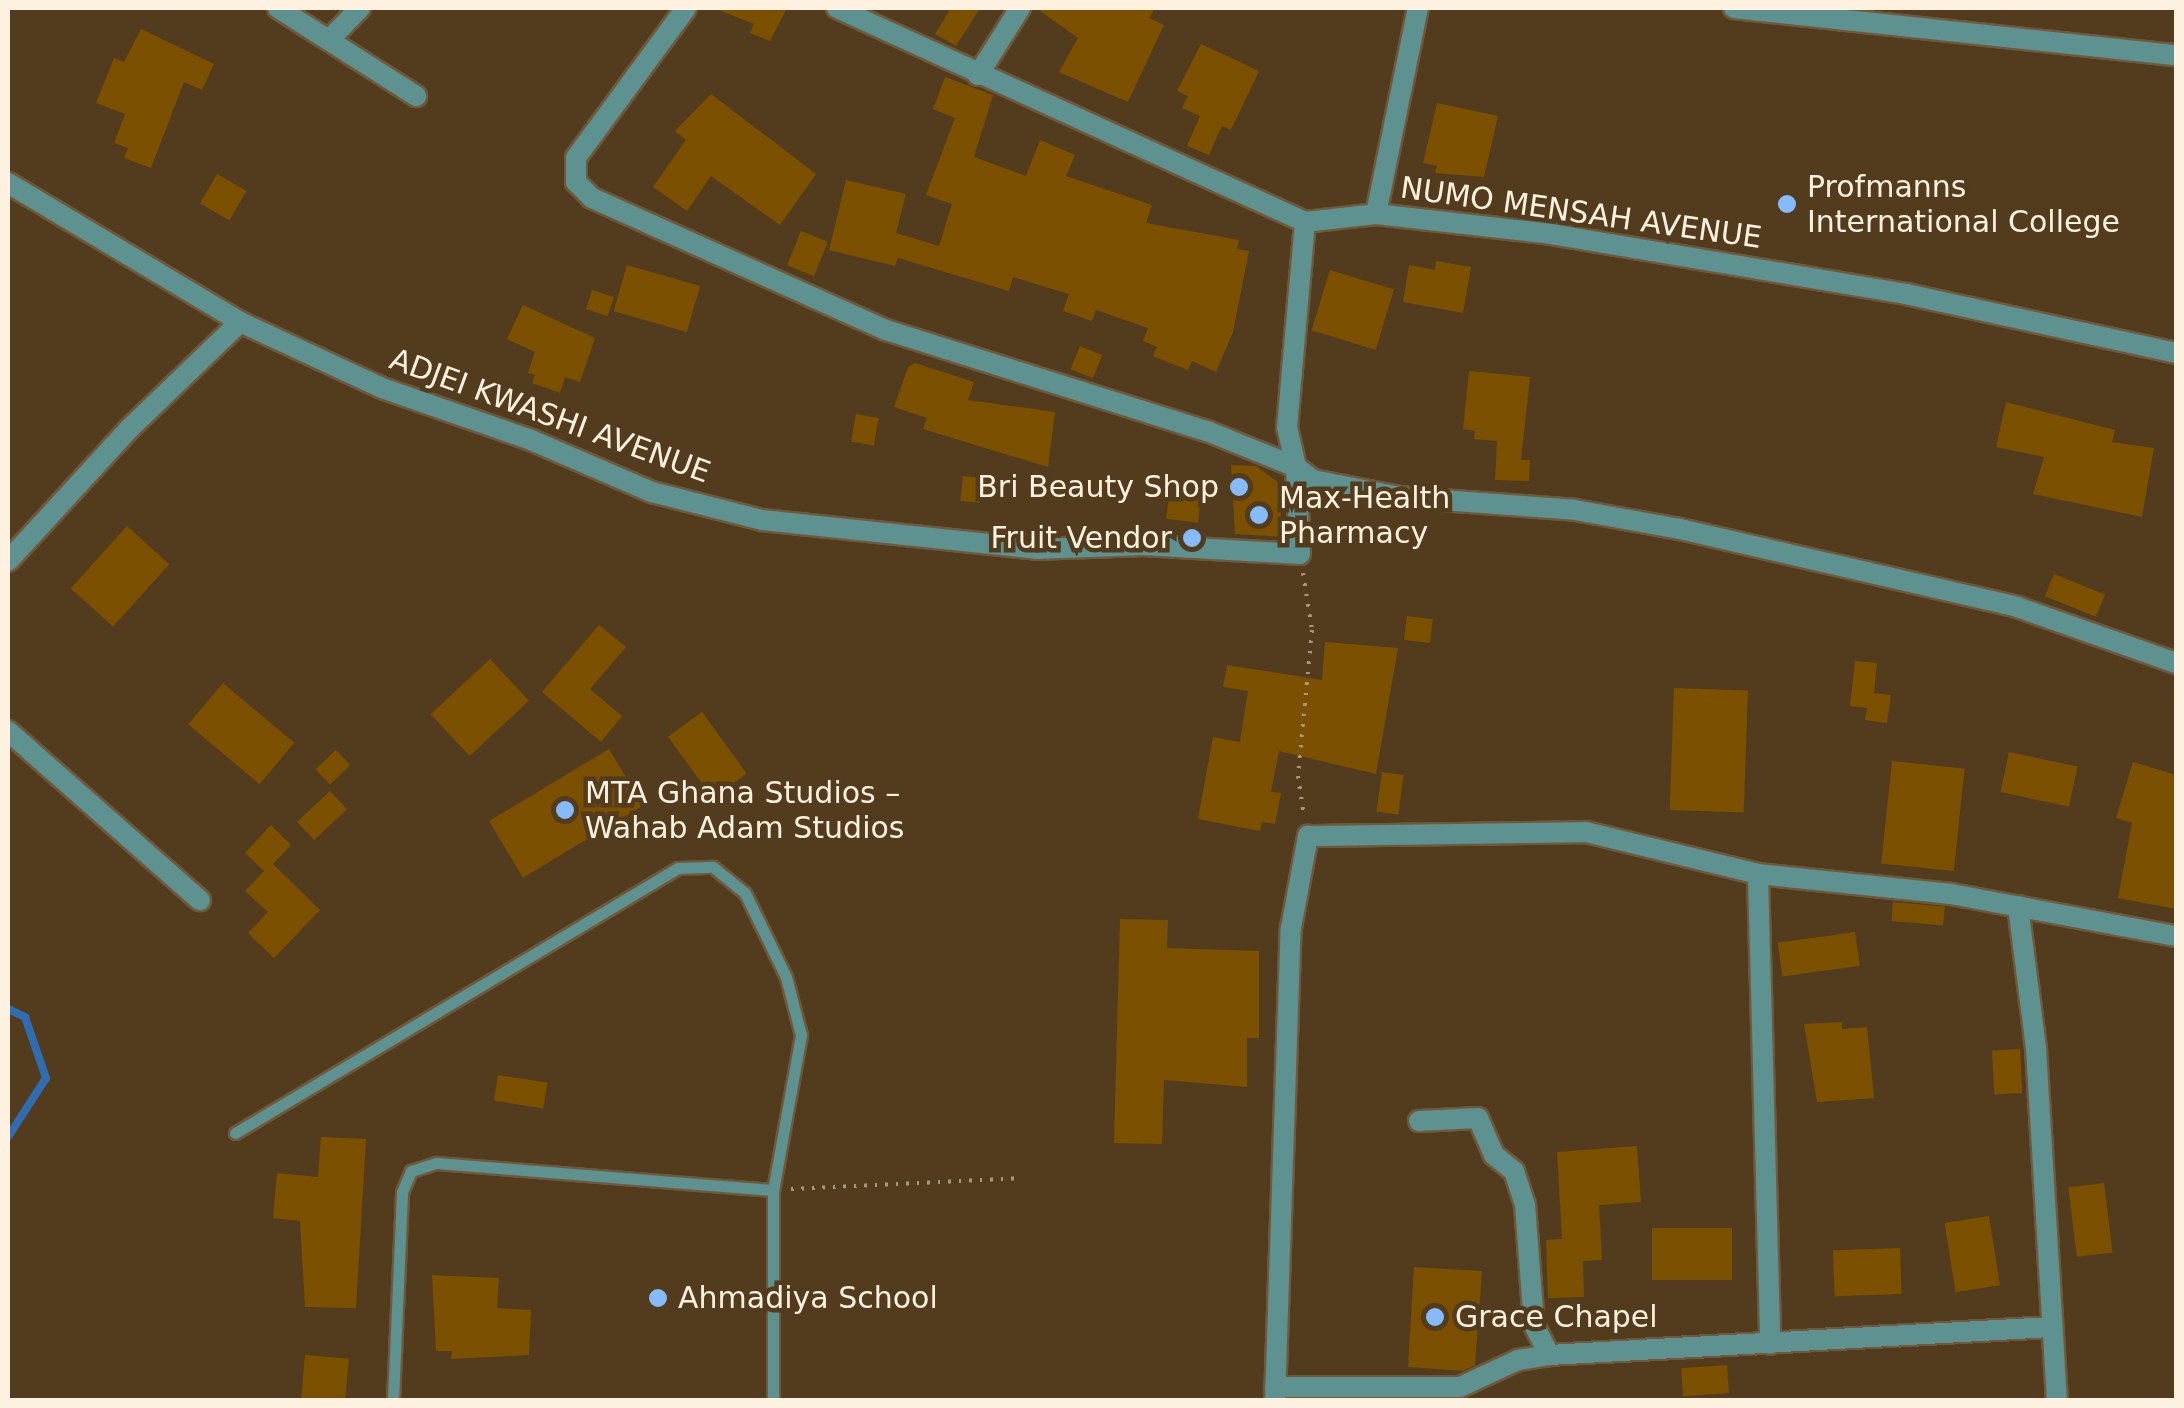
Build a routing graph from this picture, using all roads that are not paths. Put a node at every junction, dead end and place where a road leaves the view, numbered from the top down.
1 (278, 8) edge
2 (360, 8) edge
3 (686, 8) edge
4 (837, 8) edge
5 (1020, 8) edge
6 (1418, 8) edge
7 (1734, 8) edge
8 (1767, 10) edge
9 (330, 38) junction
10 (2176, 54) edge
11 (978, 75) junction
12 (416, 96) dead end
13 (8, 183) edge
14 (1376, 214) junction
15 (1305, 222) junction
16 (240, 322) junction
17 (2176, 354) edge
18 (1296, 467) junction
19 (8, 561) edge
20 (2176, 664) edge
21 (8, 730) edge
22 (1758, 874) junction
23 (200, 900) dead end
24 (2018, 906) junction
25 (2176, 936) edge
26 (1419, 1122) dead end
27 (235, 1133) dead end
28 (774, 1190) junction
29 (2052, 1327) junction
30 (1770, 1344) junction
31 (1549, 1354) junction
32 (1275, 1394) edge
33 (393, 1400) edge
34 (774, 1400) edge
35 (2057, 1400) edge

1 - 9 street
2 - 9 street
3 - 18 street
4 - 11 street
5 - 11 street
6 - 14 street
7 - 8 street
8 - 10 street
9 - 12 street
11 - 15 street
13 - 16 street, ADJEI KWASHI AVENUE
14 - 15 street, NUMO MENSAH AVENUE
14 - 17 street, NUMO MENSAH AVENUE
15 - 18 street
16 - 18 street, ADJEI KWASHI AVENUE
16 - 19 street
18 - 20 street
21 - 23 street
22 - 24 street
22 - 30 street
22 - 32 street
24 - 25 street
24 - 29 street
26 - 31 street
27 - 28 lane
28 - 33 lane
28 - 34 lane
29 - 30 street
29 - 35 street
30 - 31 street
31 - 32 street

